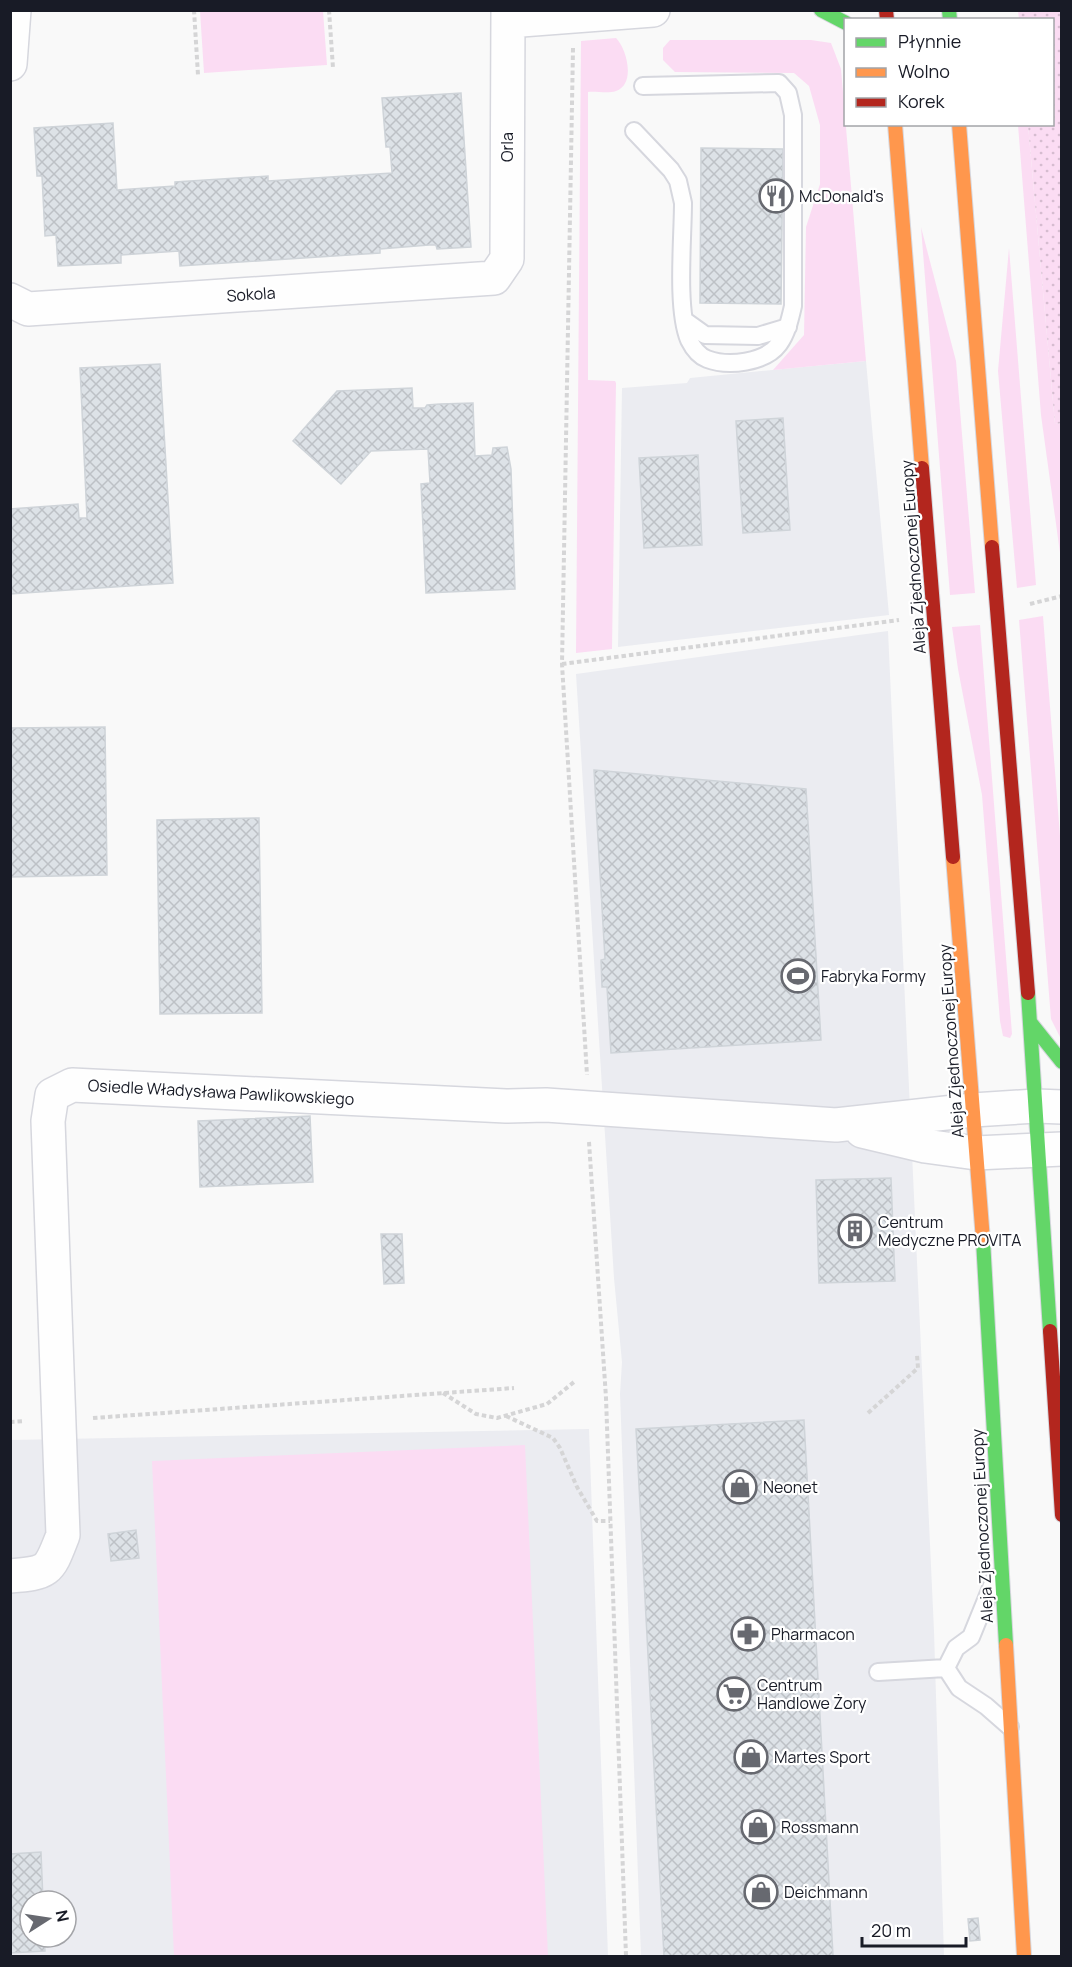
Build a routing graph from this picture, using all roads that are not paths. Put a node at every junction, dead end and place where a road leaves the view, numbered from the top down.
1 (14, 10) edge
2 (653, 10) edge
3 (822, 10) edge
4 (508, 16) edge
5 (844, 22) edge
6 (10, 64) edge
7 (643, 86) dead end
8 (895, 126) edge
9 (959, 126) edge
10 (634, 131) dead end
11 (494, 278) joint
12 (10, 300) edge
13 (684, 320) junction
14 (788, 327) junction
15 (1030, 1022) junction
16 (1062, 1062) edge
17 (1049, 1106) edge
18 (973, 1110) junction
19 (836, 1125) junction
20 (1050, 1149) edge
21 (976, 1153) junction
22 (1062, 1515) edge
23 (1001, 1564) junction
24 (10, 1576) edge
25 (946, 1668) junction
26 (878, 1672) dead end
27 (1010, 1727) junction
28 (1024, 1956) edge

1 - 6 street
2 - 4 street
3 - 5 main road
4 - 11 street, Orla
7 - 14 lane
8 - 18 main road, Aleja Zjednoczonej Europy
9 - 15 main road
10 - 13 lane
11 - 12 street, Sokola
13 - 14 lane
13 - 14 lane
15 - 16 main road
15 - 17 main road
17 - 18 street, Osiedle Władysława Pawlikowskiego
17 - 20 main road
18 - 19 street, Osiedle Władysława Pawlikowskiego
18 - 21 main road, Aleja Zjednoczonej Europy
19 - 21 street, Osiedle Władysława Pawlikowskiego
19 - 24 street, Osiedle Władysława Pawlikowskiego
20 - 21 street, Osiedle Władysława Pawlikowskiego
20 - 22 main road
21 - 23 main road, Aleja Zjednoczonej Europy
23 - 25 lane
23 - 27 main road, Aleja Zjednoczonej Europy
25 - 26 lane
25 - 27 lane
27 - 28 main road, Aleja Zjednoczonej Europy

